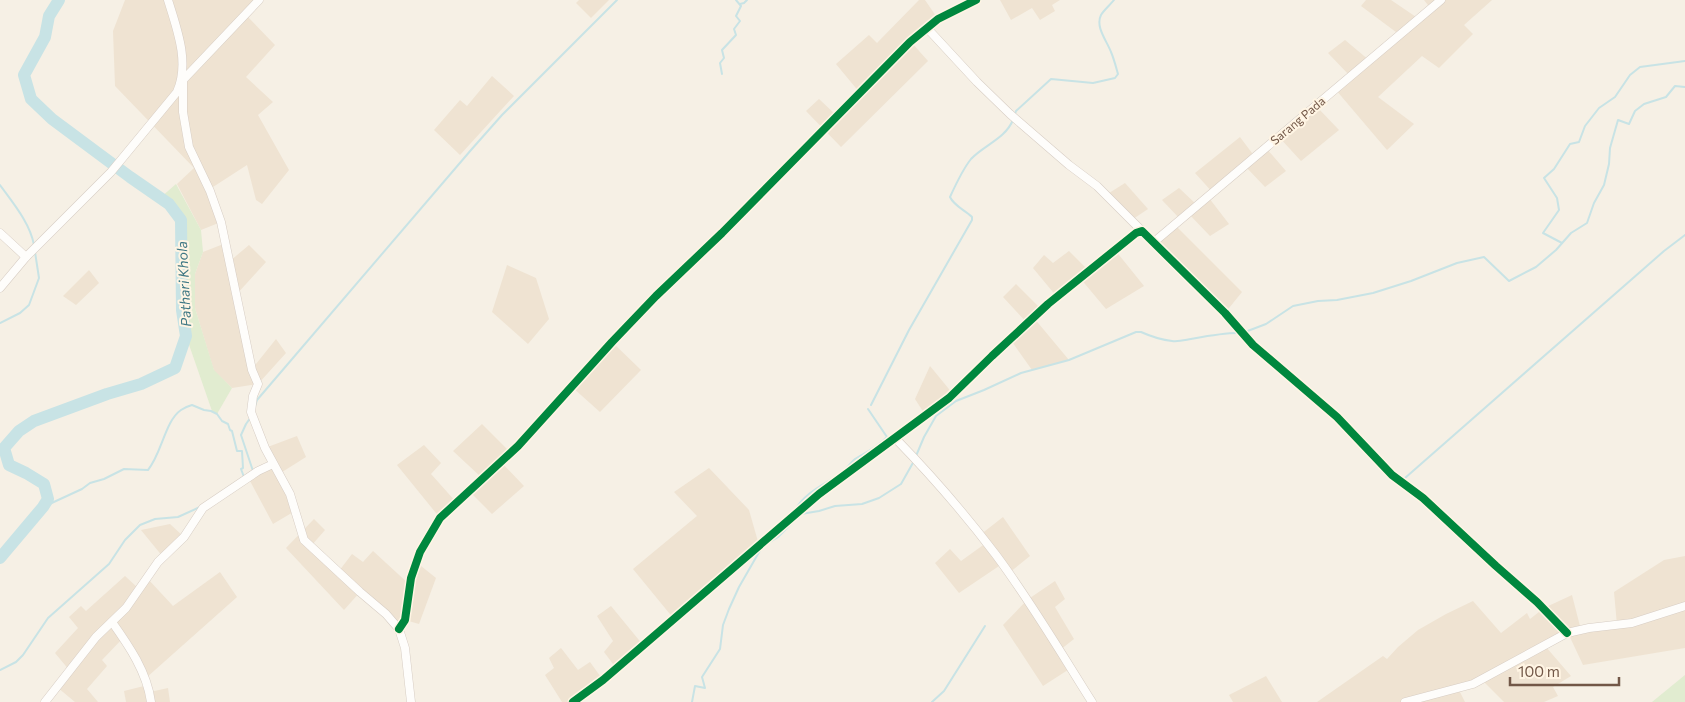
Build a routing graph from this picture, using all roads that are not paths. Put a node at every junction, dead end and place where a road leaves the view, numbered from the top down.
1 (168, 0) edge
2 (258, 0) edge
3 (976, 0) edge
4 (1442, 0) edge
5 (927, 28) junction
6 (182, 80) junction
7 (1142, 232) junction
8 (0, 233) edge
9 (1154, 242) junction
10 (26, 257) junction
11 (0, 288) edge
12 (896, 439) junction
13 (274, 464) junction
14 (1685, 606) edge
15 (112, 622) junction
16 (399, 629) junction
17 (1567, 632) junction
18 (45, 702) edge
19 (151, 702) edge
20 (411, 702) edge
21 (573, 702) edge
22 (1092, 702) edge
23 (1405, 702) edge

1 - 6 street
2 - 6 street
3 - 5 street
4 - 9 street, Sarang Pada
5 - 7 street
5 - 16 street
6 - 10 street
6 - 13 street
7 - 9 street
7 - 12 street
8 - 10 street
9 - 17 street
10 - 11 street
12 - 21 street
12 - 22 street
13 - 15 street
13 - 16 street
14 - 17 street
15 - 18 street
15 - 19 street
16 - 20 street
17 - 23 street

